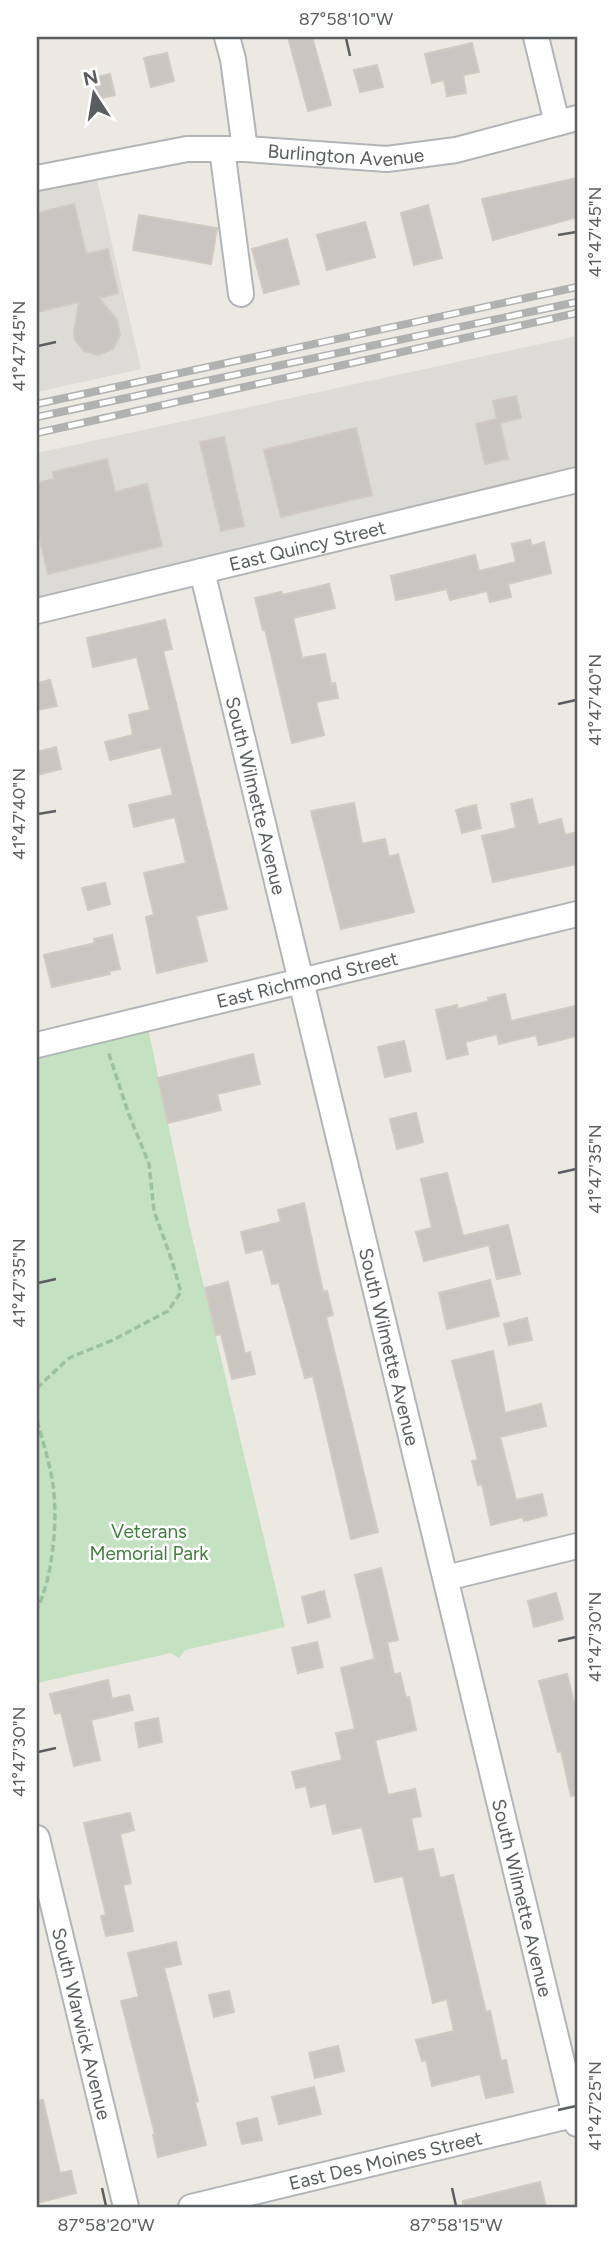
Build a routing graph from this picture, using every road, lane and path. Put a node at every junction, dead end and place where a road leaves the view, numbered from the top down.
1 (227, 37) edge
2 (536, 37) edge
3 (567, 120) edge
4 (234, 149) junction
5 (37, 178) edge
6 (242, 294) dead end
7 (577, 480) edge
8 (202, 571) junction
9 (37, 611) edge
10 (577, 914) edge
11 (301, 981) junction
12 (37, 1045) edge
13 (108, 1051) dead end
14 (37, 1388) edge
15 (37, 1421) edge
16 (577, 1546) edge
17 (446, 1578) junction
18 (37, 1609) edge
19 (37, 1838) edge
20 (577, 2117) edge
21 (126, 2207) edge
22 (191, 2207) edge

1 - 4 street
2 - 3 street
3 - 4 street, Burlington Avenue
4 - 5 street, Burlington Avenue
4 - 6 street
7 - 8 street, East Quincy Street
8 - 9 street, East Quincy Street
8 - 11 street, South Wilmette Avenue
10 - 11 street, East Richmond Street
11 - 12 street, East Richmond Street
11 - 17 street, South Wilmette Avenue
13 - 14 path
15 - 18 path
16 - 17 street
17 - 20 street, South Wilmette Avenue
19 - 21 street, South Warwick Avenue
20 - 22 street, East Des Moines Street

